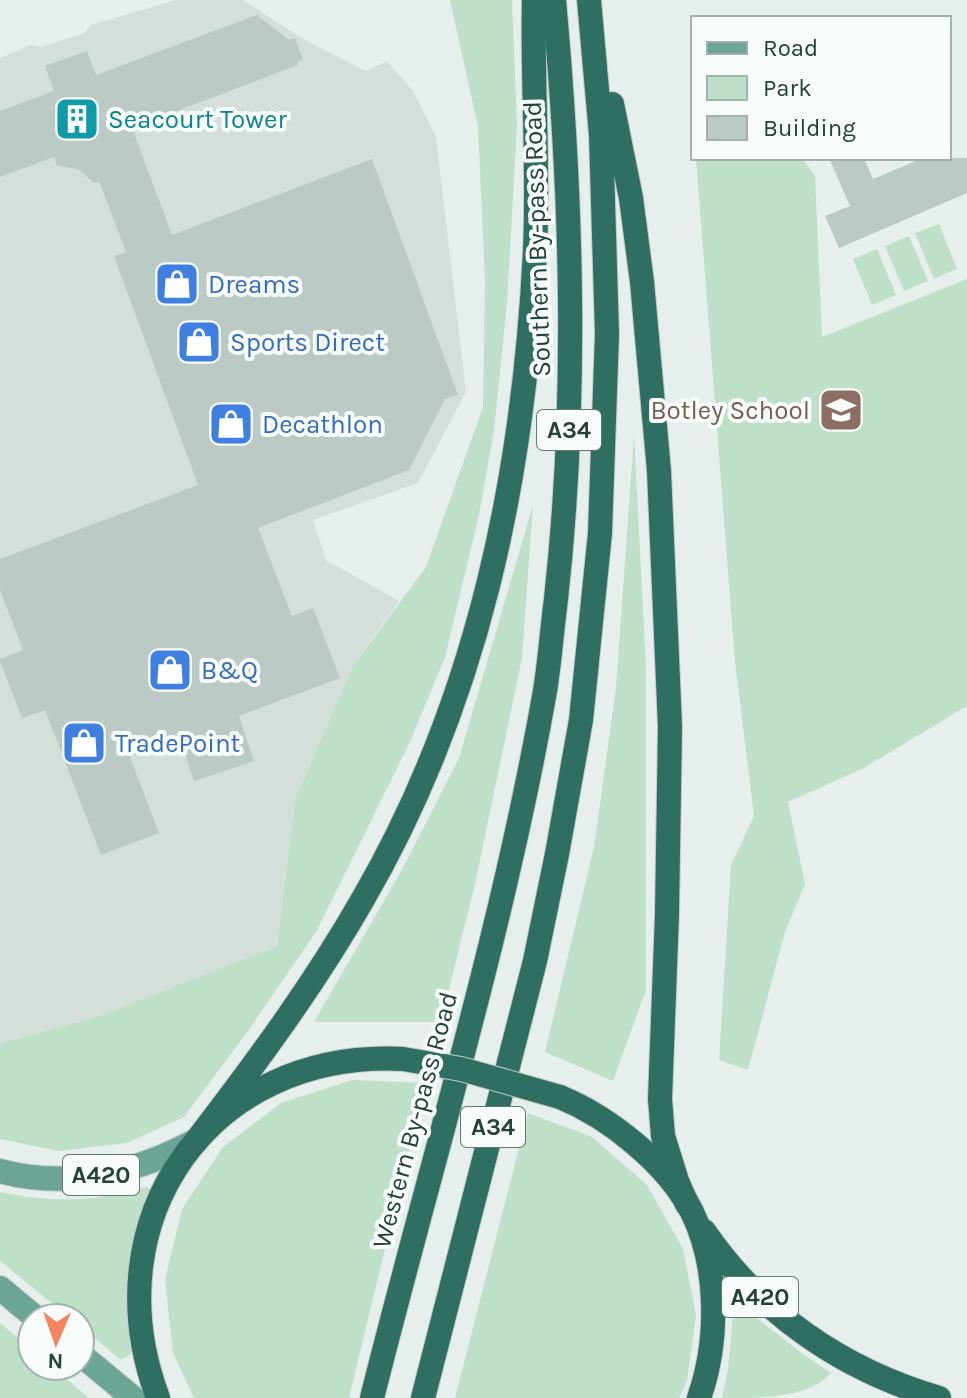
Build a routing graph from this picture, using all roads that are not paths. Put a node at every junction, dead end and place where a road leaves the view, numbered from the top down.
1 (534, 0) edge
2 (554, 0) edge
3 (590, 0) edge
4 (512, 856) joint
5 (199, 1138) junction
6 (0, 1171) edge
7 (690, 1209) junction
8 (0, 1288) edge
9 (17, 1302) edge
10 (96, 1367) edge
11 (133, 1398) edge
12 (158, 1398) edge
13 (372, 1398) edge
14 (423, 1398) edge
15 (699, 1398) edge
16 (939, 1398) edge

1 - 5 highway
2 - 4 highway, Southern By-pass Road / A34
3 - 7 highway
3 - 14 highway, A34
4 - 13 highway, Western By-pass Road / A34
5 - 6 main road, A420
5 - 7 highway, bridge
5 - 12 highway
7 - 15 highway
7 - 16 highway, A420
8 - 9 main road
10 - 11 main road

